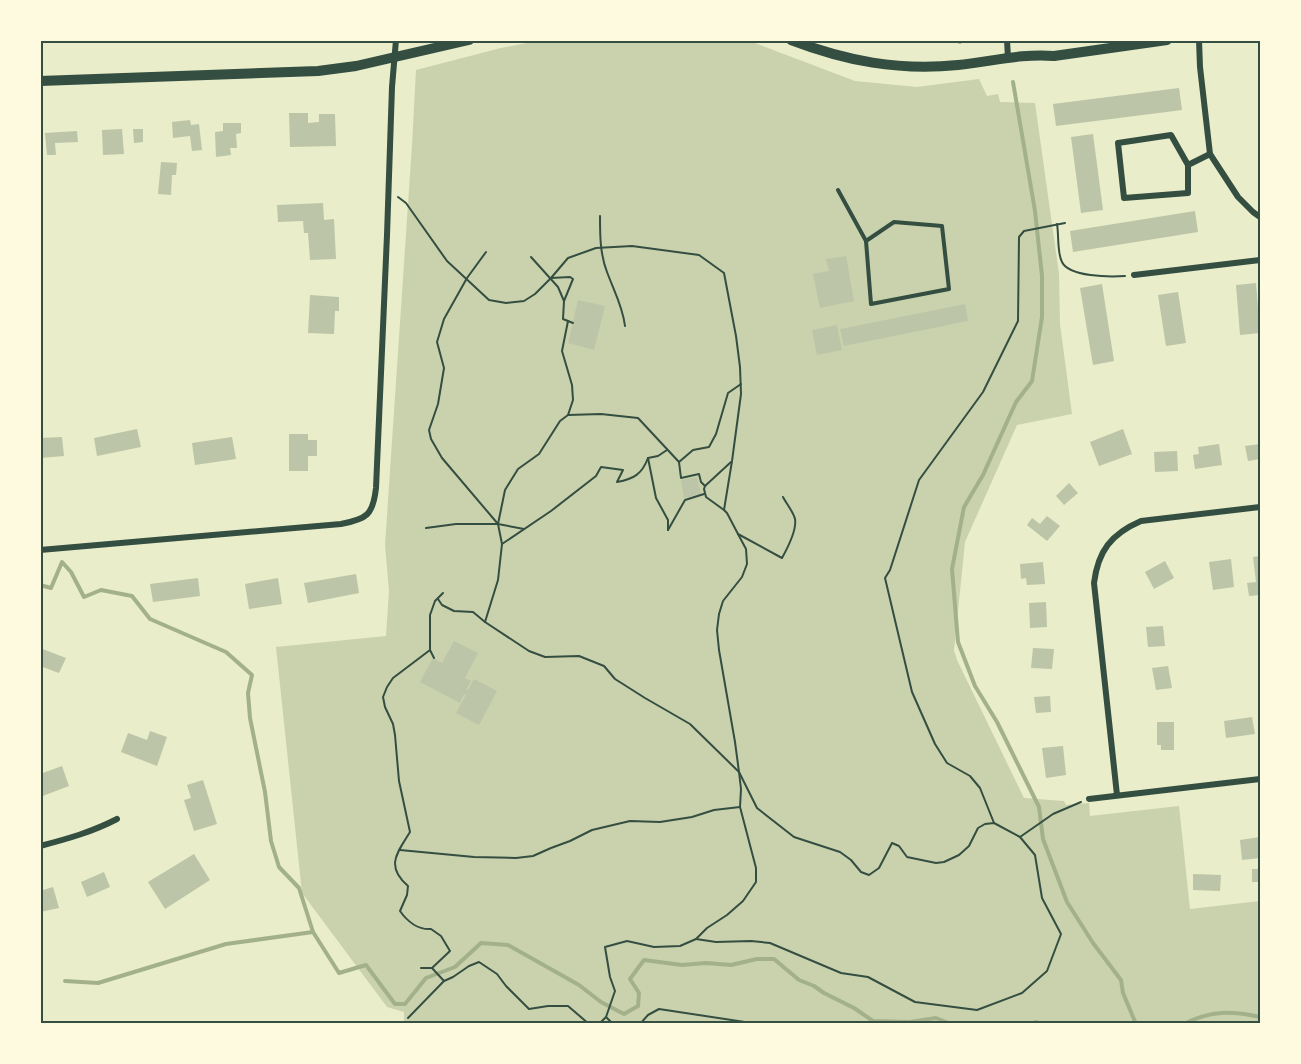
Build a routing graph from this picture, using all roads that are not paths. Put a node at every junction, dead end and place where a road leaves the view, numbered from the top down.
1 (396, 40) edge
2 (469, 40) edge
3 (791, 40) edge
4 (1007, 40) edge
5 (1167, 40) edge
6 (1199, 40) edge
7 (1008, 58) junction
8 (394, 59) junction
9 (40, 81) edge
10 (1210, 154) junction
11 (1188, 165) junction
12 (838, 190) dead end
13 (1260, 217) edge
14 (866, 241) junction
15 (1260, 260) edge
16 (1134, 275) road end
17 (1260, 507) edge
18 (40, 549) edge
19 (1260, 779) edge
20 (1117, 795) junction
21 (1089, 799) road end
22 (117, 819) dead end
23 (40, 846) edge

1 - 8 street
2 - 8 main road
3 - 7 main road
4 - 7 street
5 - 7 main road
6 - 10 street
8 - 9 main road
8 - 18 street
10 - 11 street
10 - 13 street
11 - 11 street
12 - 14 lane
14 - 14 lane
15 - 16 street
17 - 20 street
19 - 20 street
20 - 21 street
22 - 23 street

